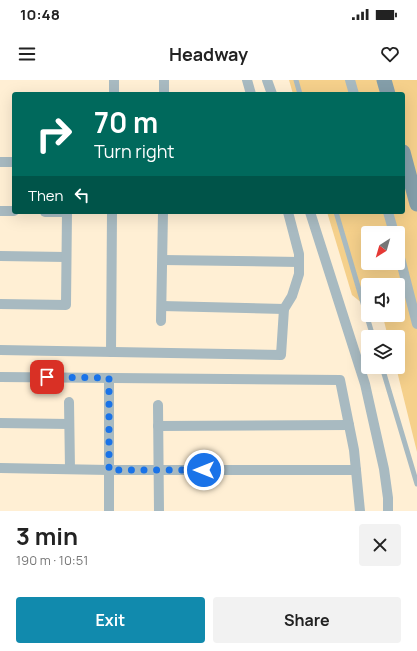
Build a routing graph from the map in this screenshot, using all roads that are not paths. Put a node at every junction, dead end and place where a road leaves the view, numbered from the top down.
1 (114, 80) edge
2 (164, 80) edge
3 (247, 80) edge
4 (267, 80) edge
5 (296, 80) edge
6 (350, 80) edge
7 (384, 80) edge
8 (114, 92) edge
9 (164, 92) edge
10 (250, 92) edge
11 (271, 92) edge
12 (299, 92) edge
13 (353, 92) edge
14 (387, 92) edge
15 (405, 159) edge
16 (0, 162) edge
17 (12, 162) edge
18 (417, 204) edge
19 (0, 211) edge
20 (12, 211) edge
21 (67, 214) edge
22 (112, 214) edge
23 (164, 214) edge
24 (289, 214) edge
25 (311, 214) edge
26 (337, 214) edge
27 (389, 214) edge
28 (392, 226) edge
29 (0, 256) edge
30 (66, 257) junction
31 (163, 260) junction
32 (299, 262) junction
33 (403, 270) edge
34 (0, 304) edge
35 (162, 306) junction
36 (284, 309) junction
37 (162, 321) dead end
38 (417, 324) edge
39 (371, 330) edge
40 (0, 350) edge
41 (110, 352) junction
42 (384, 374) edge
43 (0, 377) edge
44 (109, 378) junction
45 (69, 402) dead end
46 (158, 405) dead end
47 (0, 423) edge
48 (69, 424) junction
49 (349, 425) junction
50 (158, 426) junction
51 (0, 468) edge
52 (70, 469) junction
53 (109, 470) junction
54 (159, 470) junction
55 (356, 470) junction
56 (417, 484) edge
57 (109, 511) edge
58 (159, 511) edge
59 (360, 511) edge
60 (388, 511) edge

1 - 8 street
2 - 9 street
3 - 10 street
4 - 11 street
5 - 12 lane
6 - 13 street
7 - 14 main road
15 - 18 main road
16 - 17 street
19 - 20 street
21 - 30 street
22 - 41 street
23 - 31 street
24 - 32 street
25 - 60 street
26 - 39 lane
27 - 28 street
29 - 30 street
30 - 34 street
31 - 32 street
31 - 35 street
32 - 36 street
33 - 38 street
35 - 36 street
35 - 37 street
36 - 41 street
40 - 41 street
42 - 56 lane
43 - 44 street
44 - 49 street
44 - 53 street
45 - 48 street
46 - 50 street
47 - 48 street
48 - 52 street
49 - 50 street
49 - 55 street
50 - 54 street
51 - 52 street
52 - 53 street
53 - 54 street
53 - 57 street
54 - 55 street
54 - 58 street
55 - 59 street

